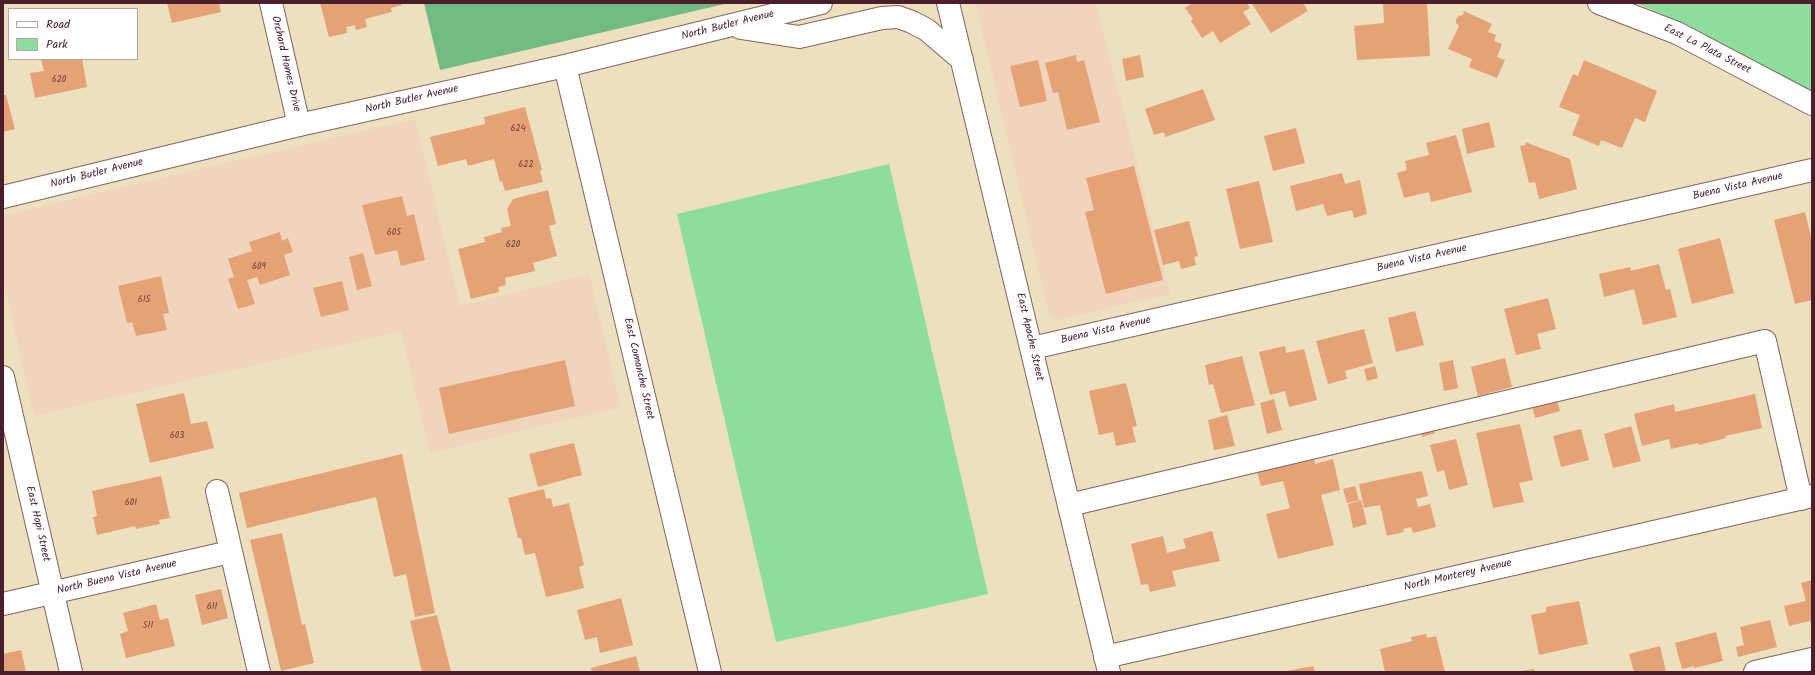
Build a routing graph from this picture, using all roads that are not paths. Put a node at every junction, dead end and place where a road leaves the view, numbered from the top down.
1 (271, 3) edge
2 (821, 3) edge
3 (948, 3) edge
4 (1600, 3) edge
5 (732, 26) junction
6 (962, 60) junction
7 (565, 66) junction
8 (1812, 104) edge
9 (299, 125) junction
10 (1812, 170) edge
11 (3, 197) edge
12 (1032, 348) junction
13 (3, 377) edge
14 (217, 491) dead end
15 (1807, 497) edge
16 (1069, 505) junction
17 (230, 552) junction
18 (52, 592) junction
19 (3, 604) edge
20 (1812, 658) edge
21 (1107, 664) edge
22 (71, 672) edge
23 (259, 672) edge
24 (710, 672) edge
25 (1755, 672) edge

1 - 9 street, Orchard Homes Drive
2 - 5 street, North Butler Avenue
3 - 6 street, East Apache Street
4 - 8 street, East La Plata Street
5 - 6 street
5 - 7 street, North Butler Avenue
6 - 12 street, East Apache Street
7 - 9 street, North Butler Avenue
7 - 24 street, East Comanche Street
9 - 11 street, North Butler Avenue
10 - 12 street, Buena Vista Avenue
12 - 16 street, East Apache Street
13 - 18 street, East Hopi Street
14 - 17 street
15 - 16 street
15 - 21 street, North Monterey Avenue
16 - 21 street, East Apache Street
17 - 18 street, North Buena Vista Avenue
17 - 23 street
18 - 19 street, North Buena Vista Avenue
18 - 22 street, East Hopi Street
20 - 25 street

